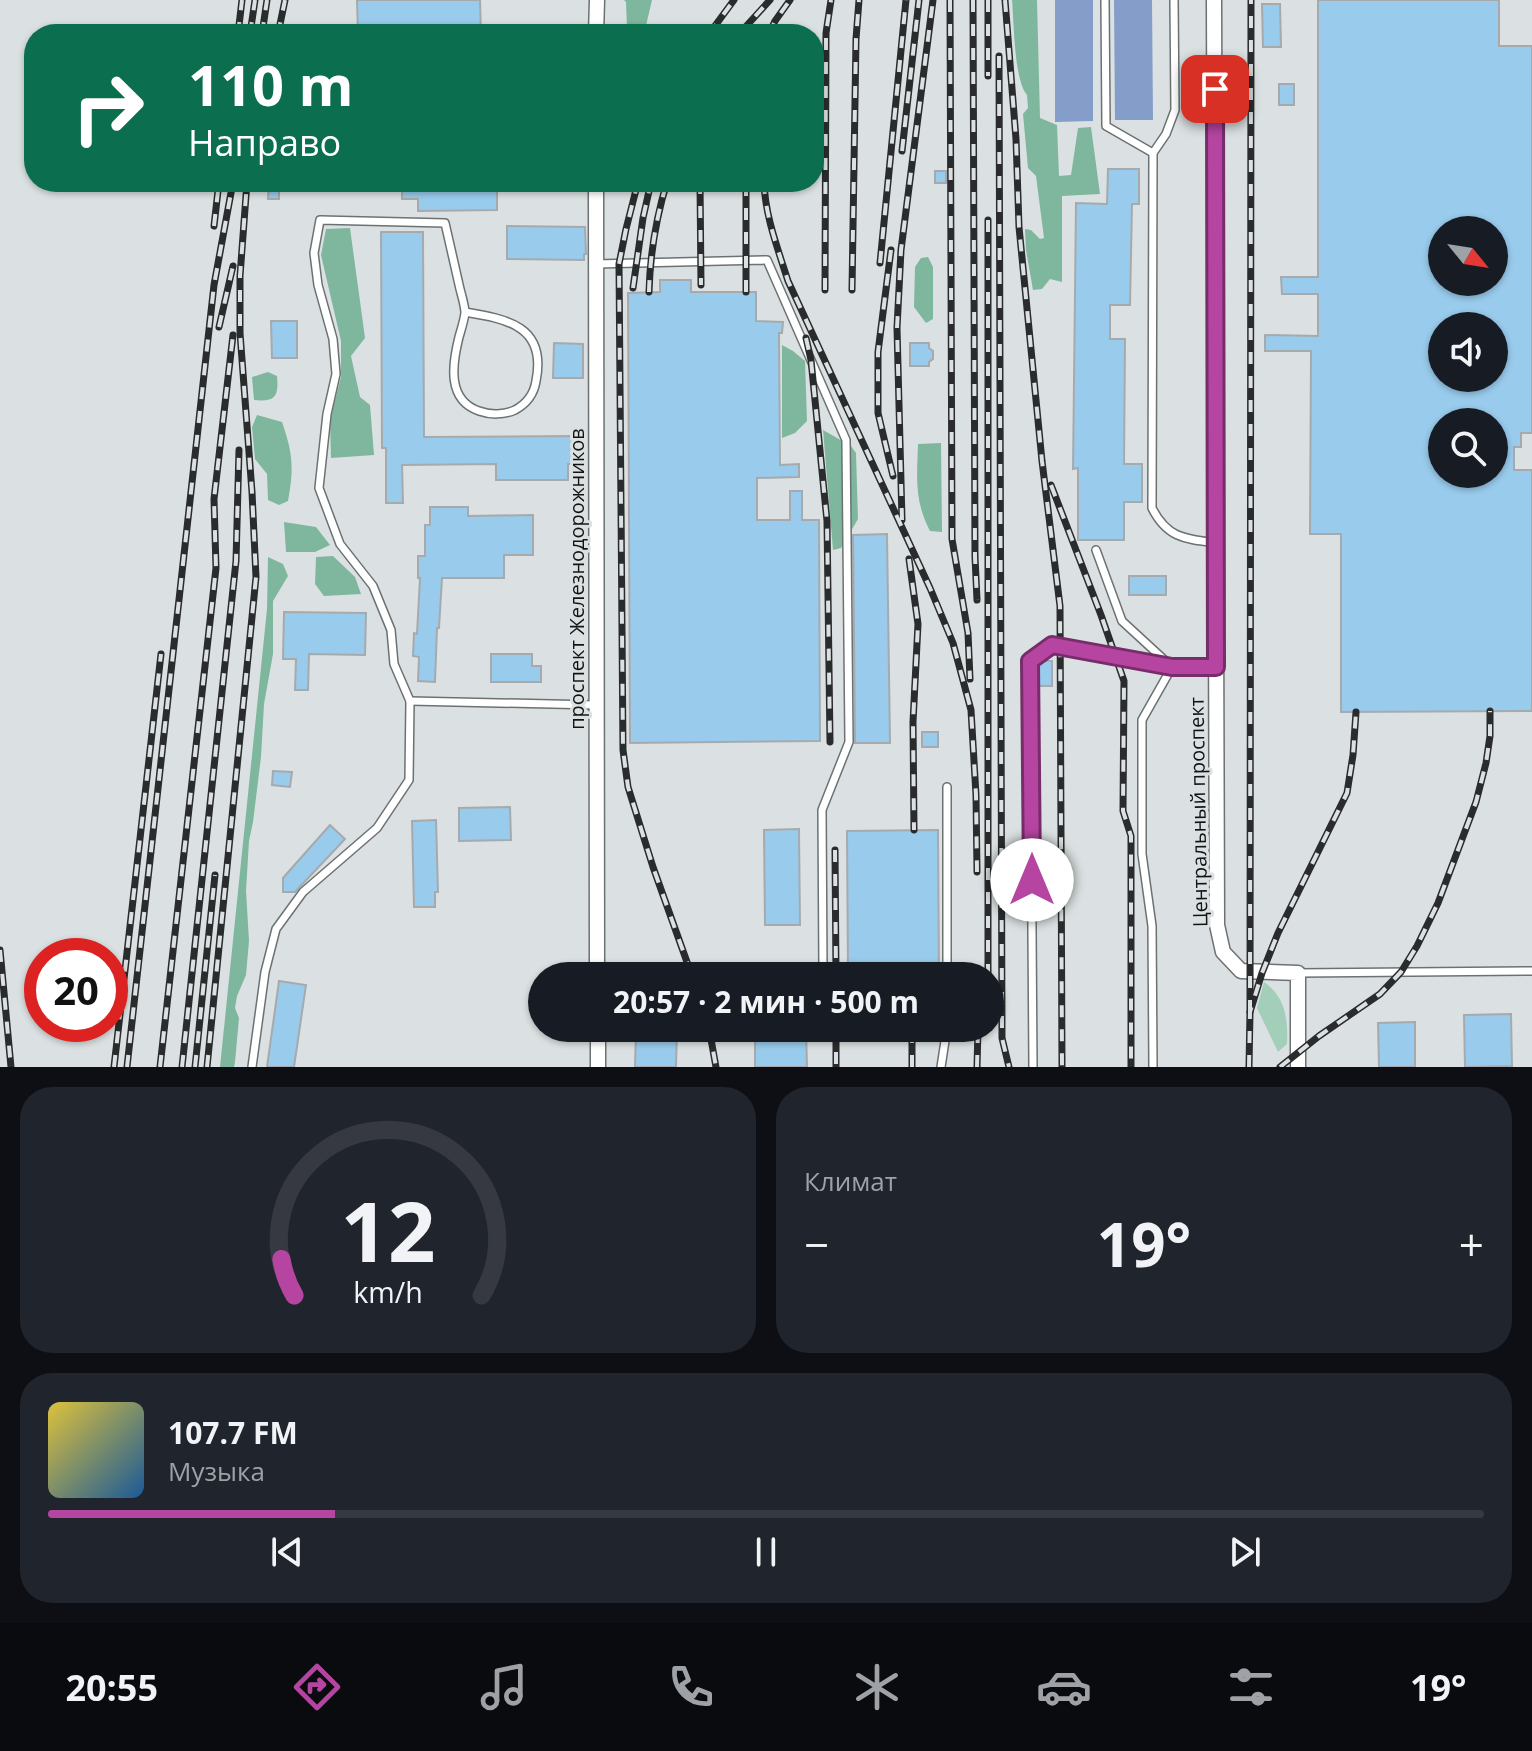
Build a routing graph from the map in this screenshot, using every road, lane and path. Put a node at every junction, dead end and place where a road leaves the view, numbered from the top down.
1 (597, 0) edge
2 (1105, 0) edge
3 (1174, 0) edge
4 (1214, 0) edge
5 (596, 24) edge
6 (1153, 153) junction
7 (596, 192) edge
8 (595, 264) junction
9 (465, 312) junction
10 (1216, 543) junction
11 (1096, 550) dead end
12 (1172, 667) junction
13 (1216, 667) junction
14 (410, 701) junction
15 (596, 705) junction
16 (947, 787) dead end
17 (597, 962) edge
18 (823, 962) edge
19 (947, 962) edge
20 (1532, 971) edge
21 (1298, 973) junction
22 (598, 1042) edge
23 (945, 1042) edge
24 (252, 1067) edge
25 (598, 1067) edge
26 (941, 1067) edge
27 (1033, 1067) edge
28 (1153, 1067) edge
29 (1298, 1067) edge

1 - 5 street
2 - 6 lane
3 - 6 lane
4 - 10 street, Центральный проспект
6 - 10 lane
7 - 8 street, проспект Железнодорожников
8 - 15 street, проспект Железнодорожников
8 - 18 lane
9 - 9 lane
9 - 14 lane
10 - 13 street, Центральный проспект
11 - 12 lane
12 - 13 lane
12 - 27 lane
12 - 28 lane
13 - 21 street, Центральный проспект
14 - 15 lane
14 - 24 lane
15 - 17 street, проспект Железнодорожников
16 - 19 lane
20 - 21 lane
21 - 29 street
22 - 25 street
23 - 26 lane

